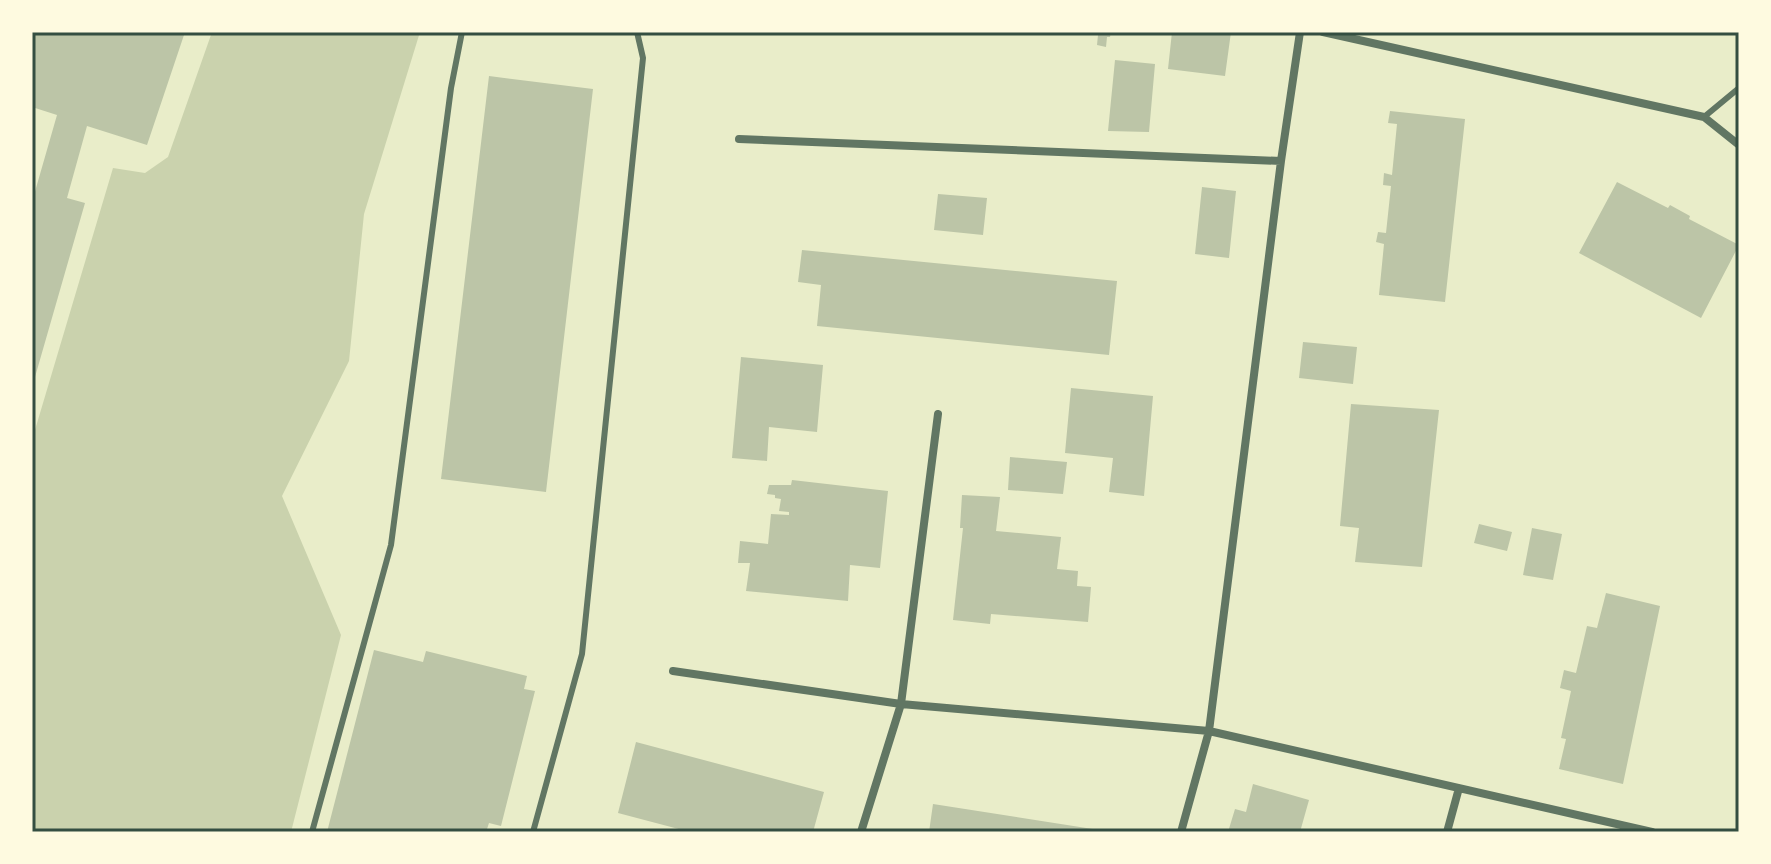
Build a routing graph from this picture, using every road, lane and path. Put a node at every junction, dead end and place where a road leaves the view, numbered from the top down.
1 (462, 32) edge
2 (637, 32) edge
3 (1300, 32) edge
4 (1323, 32) edge
5 (1739, 88) edge
6 (1704, 117) junction
7 (739, 139) dead end
8 (1739, 145) edge
9 (1281, 161) junction
10 (938, 414) dead end
11 (673, 671) dead end
12 (901, 704) junction
13 (1209, 731) junction
14 (1459, 788) junction
15 (312, 832) edge
16 (533, 832) edge
17 (861, 832) edge
18 (1181, 832) edge
19 (1447, 832) edge
20 (1652, 832) edge

1 - 15 lane
2 - 16 lane
3 - 9 street
4 - 6 street
5 - 6 lane
6 - 8 street
7 - 9 street
9 - 13 street
10 - 12 street
11 - 12 street
12 - 13 street
12 - 17 street
13 - 14 street
13 - 18 street
14 - 19 street
14 - 20 street

